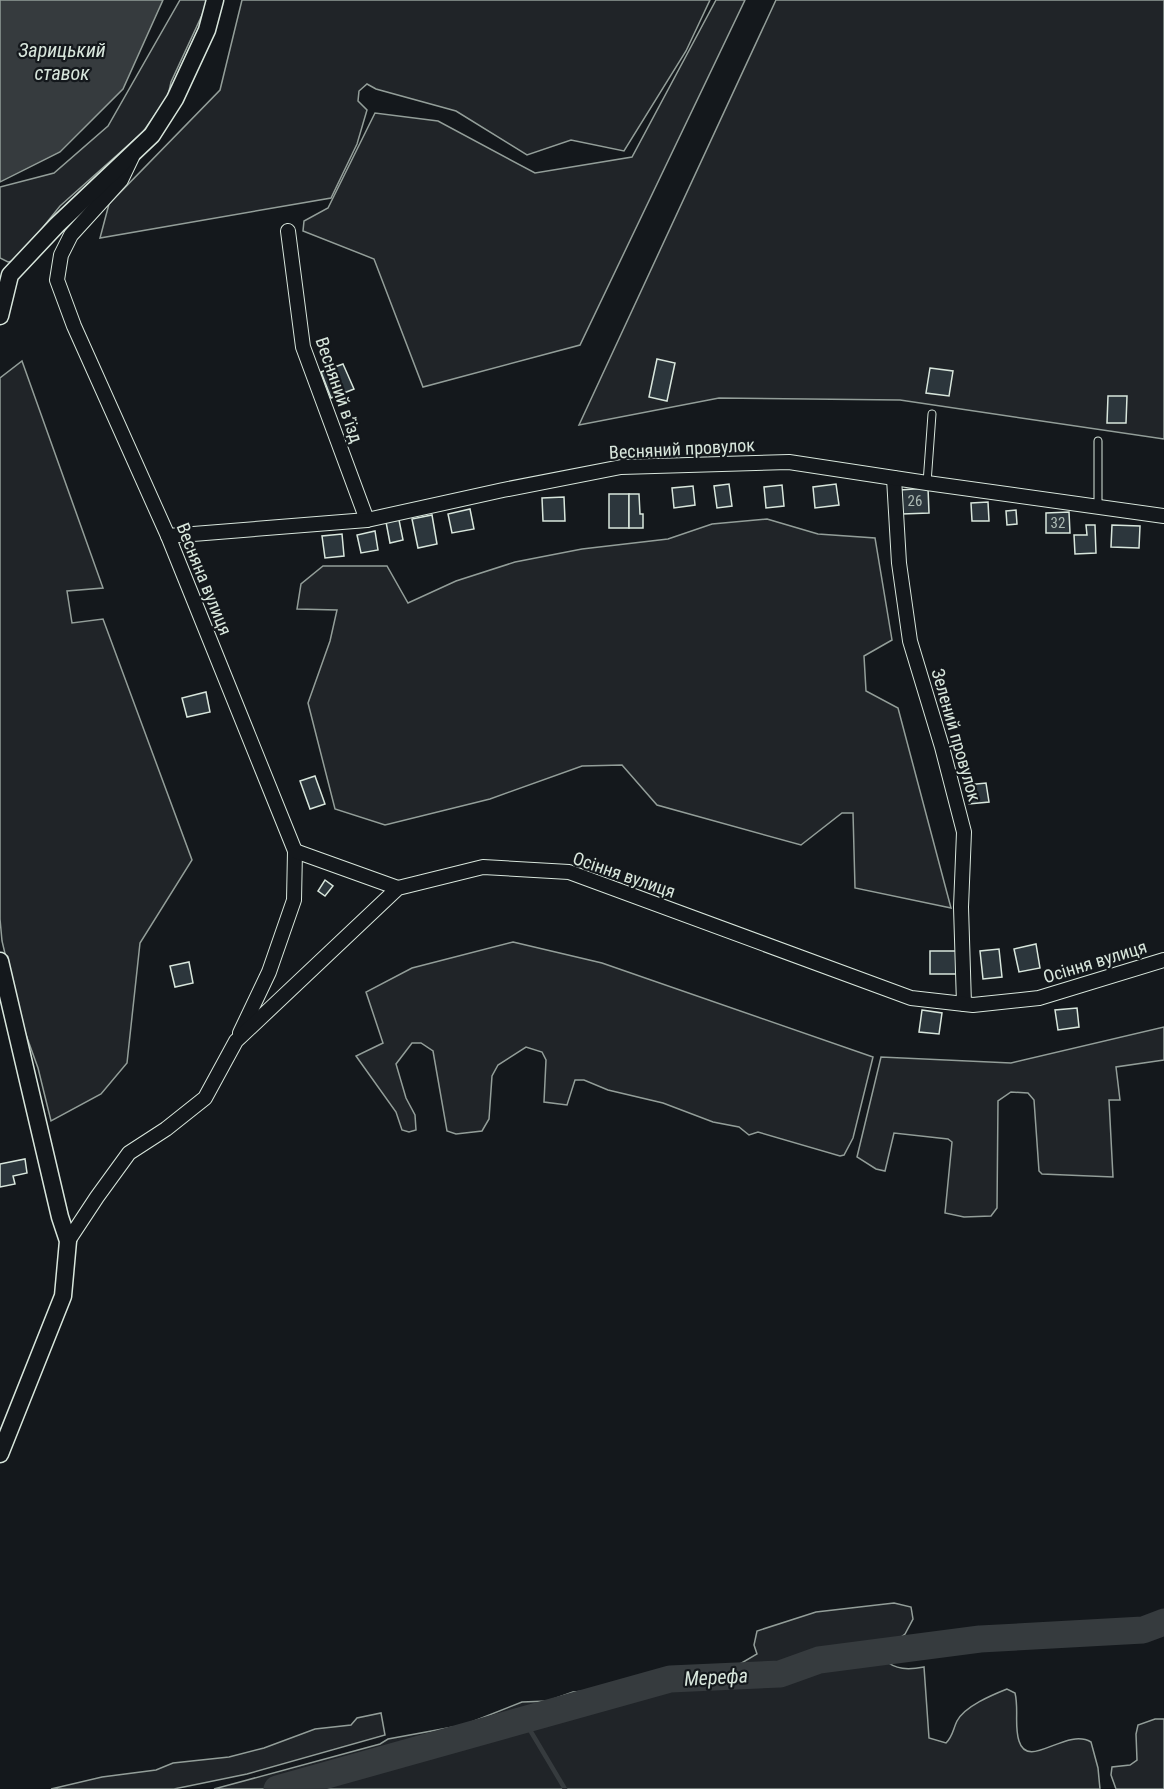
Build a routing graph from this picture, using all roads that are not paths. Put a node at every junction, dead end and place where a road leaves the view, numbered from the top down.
1 (215, 0) edge
2 (135, 150) junction
3 (288, 231) dead end
4 (5, 272) edge
5 (0, 316) edge
6 (932, 414) dead end
7 (1098, 441) dead end
8 (894, 478) junction
9 (927, 483) junction
10 (1098, 507) junction
11 (1164, 516) edge
12 (367, 520) junction
13 (168, 536) junction
14 (295, 851) junction
15 (398, 888) junction
16 (1164, 960) edge
17 (0, 961) edge
18 (964, 1004) junction
19 (236, 1041) junction
20 (68, 1241) junction
21 (0, 1454) edge

1 - 2 street
2 - 4 street
2 - 13 street, Весняна вулиця
3 - 12 street, Весняний в’їзд
4 - 5 street
6 - 9 lane
7 - 10 lane
8 - 9 street, Весняний провулок
8 - 12 street, Весняний провулок
8 - 18 street, Зелений провулок
9 - 10 street, Весняний провулок
10 - 11 street, Весняний провулок
12 - 13 street, Весняний провулок
13 - 14 street, Весняна вулиця
14 - 15 street
14 - 19 street, Весняна вулиця
15 - 18 street, Осіння вулиця
15 - 19 street, Осіння вулиця
16 - 18 street, Осіння вулиця
17 - 20 street
19 - 20 street, Осіння вулиця
20 - 21 street

